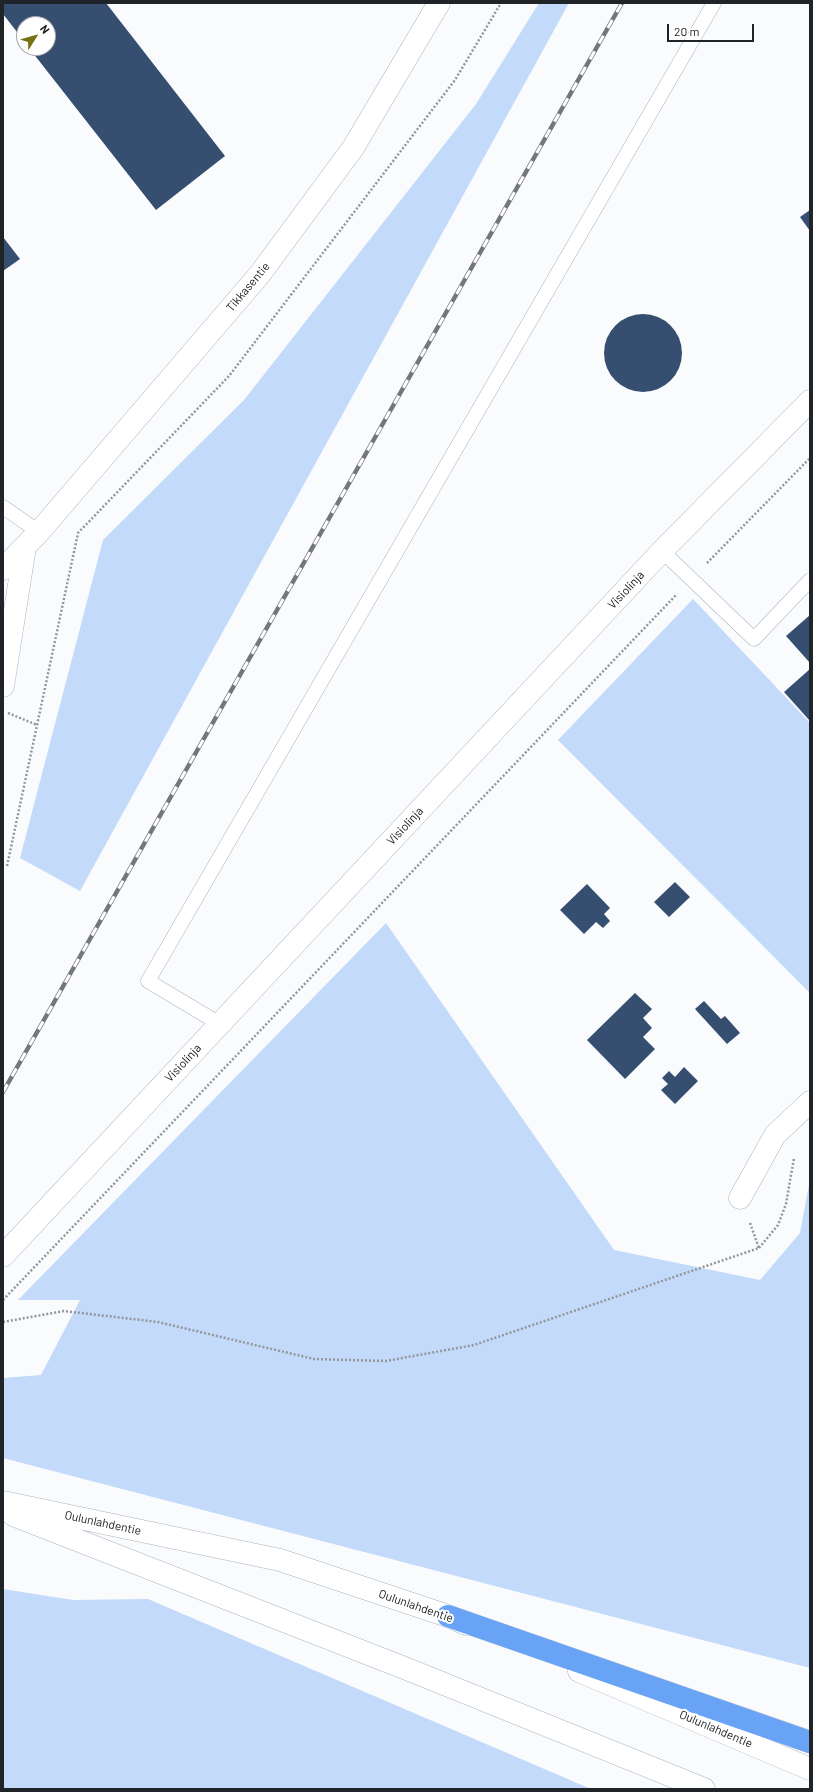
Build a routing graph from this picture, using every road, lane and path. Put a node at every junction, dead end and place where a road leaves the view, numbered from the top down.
1 (439, 3) edge
2 (501, 3) edge
3 (714, 3) edge
4 (809, 403) edge
5 (810, 458) edge
6 (3, 507) edge
7 (32, 540) junction
8 (662, 551) junction
9 (3, 569) edge
10 (691, 579) junction
11 (810, 580) edge
12 (3, 686) edge
13 (3, 711) edge
14 (37, 725) junction
15 (7, 866) dead end
16 (220, 1024) junction
17 (810, 1102) edge
18 (794, 1157) dead end
19 (740, 1198) joint
20 (759, 1248) junction
21 (3, 1256) edge
22 (3, 1300) edge
23 (3, 1322) edge
24 (3, 1502) edge
25 (3, 1511) edge
26 (448, 1616) junction
27 (810, 1742) edge
28 (810, 1769) edge
29 (704, 1789) edge

1 - 7 street, Tikkasentie
2 - 14 path
3 - 16 lane
4 - 8 street, Visiolinja
5 - 10 path
6 - 7 lane
7 - 9 street, Tikkasentie
7 - 12 street
8 - 10 lane
8 - 16 street, Visiolinja
10 - 11 lane
10 - 22 path
13 - 14 path
14 - 15 path
16 - 21 street, Visiolinja
17 - 19 street
18 - 20 path
19 - 20 path
20 - 23 path
24 - 26 street, Oulunlahdentie
25 - 29 street, Oulunlahdentie
26 - 27 highway
26 - 28 street, Oulunlahdentie

